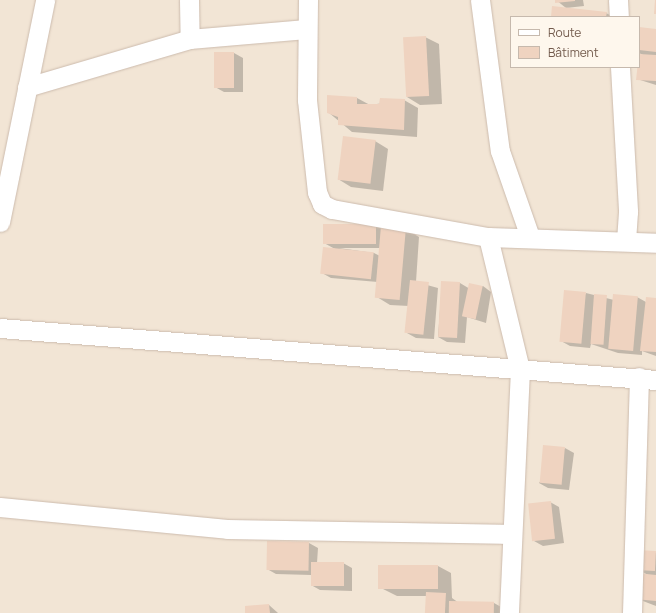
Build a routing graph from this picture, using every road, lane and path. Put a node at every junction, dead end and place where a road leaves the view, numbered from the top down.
1 (45, 0) edge
2 (189, 0) edge
3 (308, 0) edge
4 (480, 0) edge
5 (618, 0) edge
6 (619, 16) edge
7 (306, 29) junction
8 (190, 39) junction
9 (620, 68) edge
10 (27, 87) junction
11 (0, 222) edge
12 (488, 237) junction
13 (530, 237) junction
14 (626, 240) junction
15 (656, 243) edge
16 (0, 328) edge
17 (520, 369) junction
18 (648, 378) edge
19 (0, 507) edge
20 (511, 534) junction
21 (509, 613) edge
22 (632, 613) edge

1 - 10 street
2 - 8 street
3 - 7 street
4 - 13 street
5 - 6 street
7 - 8 street
7 - 12 street
8 - 10 street
9 - 14 street
10 - 11 street
12 - 13 street
12 - 17 street
13 - 14 street
14 - 15 street
16 - 17 street
17 - 18 street
17 - 20 street
18 - 22 street
19 - 20 street
20 - 21 street

